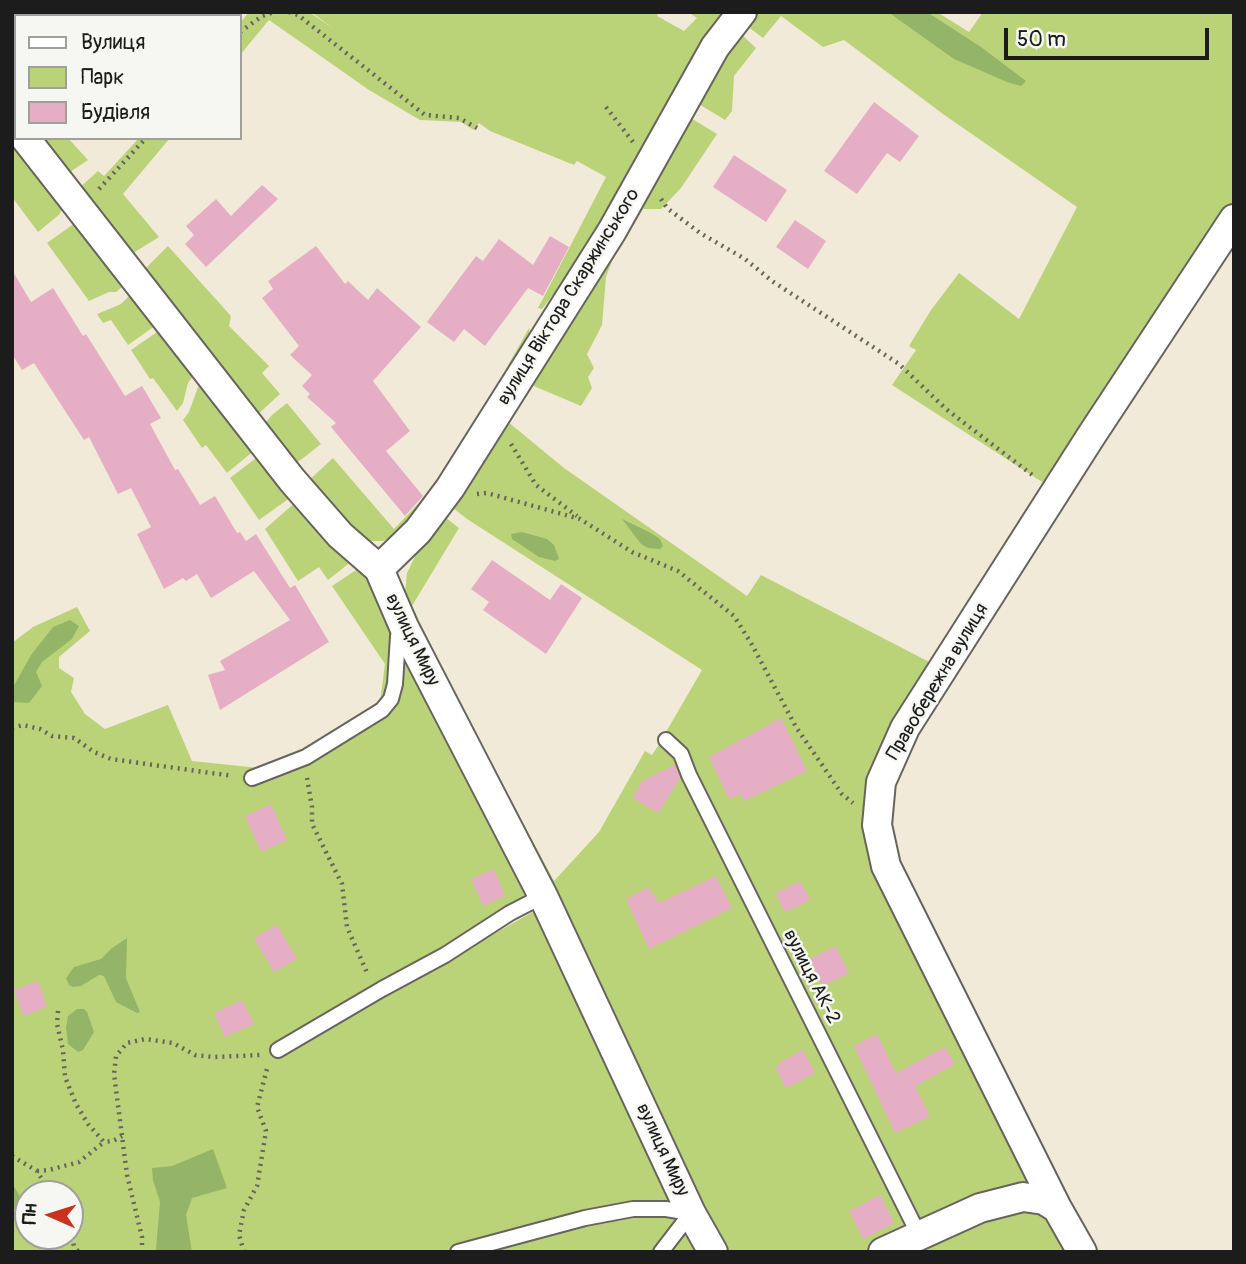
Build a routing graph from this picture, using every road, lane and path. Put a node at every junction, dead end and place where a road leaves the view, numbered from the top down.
1 (274, 12) edge
2 (289, 12) edge
3 (742, 12) edge
4 (262, 14) edge
5 (242, 30) edge
6 (606, 107) dead end
7 (477, 128) dead end
8 (27, 140) edge
9 (144, 140) edge
10 (644, 174) junction
11 (80, 206) junction
12 (1234, 219) edge
13 (496, 414) junction
14 (450, 488) junction
15 (1055, 491) junction
16 (580, 519) junction
17 (379, 569) junction
18 (404, 626) junction
19 (12, 728) edge
20 (666, 740) dead end
21 (292, 762) junction
22 (252, 778) joint
23 (877, 825) junction
24 (542, 896) junction
25 (373, 994) junction
26 (58, 1011) dead end
27 (278, 1050) junction
28 (122, 1136) junction
29 (104, 1142) junction
30 (12, 1156) edge
31 (1036, 1164) junction
32 (37, 1171) junction
33 (42, 1180) edge
34 (1023, 1197) junction
35 (1057, 1208) junction
36 (691, 1213) junction
37 (919, 1235) junction
38 (142, 1252) edge
39 (244, 1252) edge
40 (458, 1252) edge
41 (661, 1252) edge
42 (713, 1252) edge
43 (883, 1252) edge
44 (1082, 1252) edge

1 - 4 path
2 - 7 path
3 - 10 street, вулиця Віктора Скаржинського
4 - 5 path
6 - 10 path
8 - 11 street, вулиця Миру
9 - 11 path
10 - 13 street, вулиця Віктора Скаржинського
10 - 15 path
11 - 17 street, вулиця Миру
12 - 15 street, Правобережна вулиця
13 - 14 street, вулиця Віктора Скаржинського
13 - 16 path
14 - 16 path
14 - 17 street, вулиця Віктора Скаржинського
15 - 23 street, Правобережна вулиця
16 - 23 path
17 - 18 street, вулиця Миру
18 - 21 lane
18 - 24 street, вулиця Миру
19 - 22 path
20 - 37 lane, вулиця АК-2
21 - 22 lane
21 - 25 path
23 - 31 street, Правобережна вулиця
24 - 25 lane
24 - 36 street, вулиця Миру
25 - 27 lane
26 - 29 path
27 - 28 path
27 - 39 path
28 - 29 path
28 - 38 path
29 - 32 path
30 - 32 path
31 - 34 street
31 - 35 street, Правобережна вулиця
32 - 33 path
34 - 35 street
34 - 37 street
35 - 44 street, Правобережна вулиця
36 - 40 lane
36 - 41 lane
36 - 42 street, вулиця Миру
37 - 43 street

